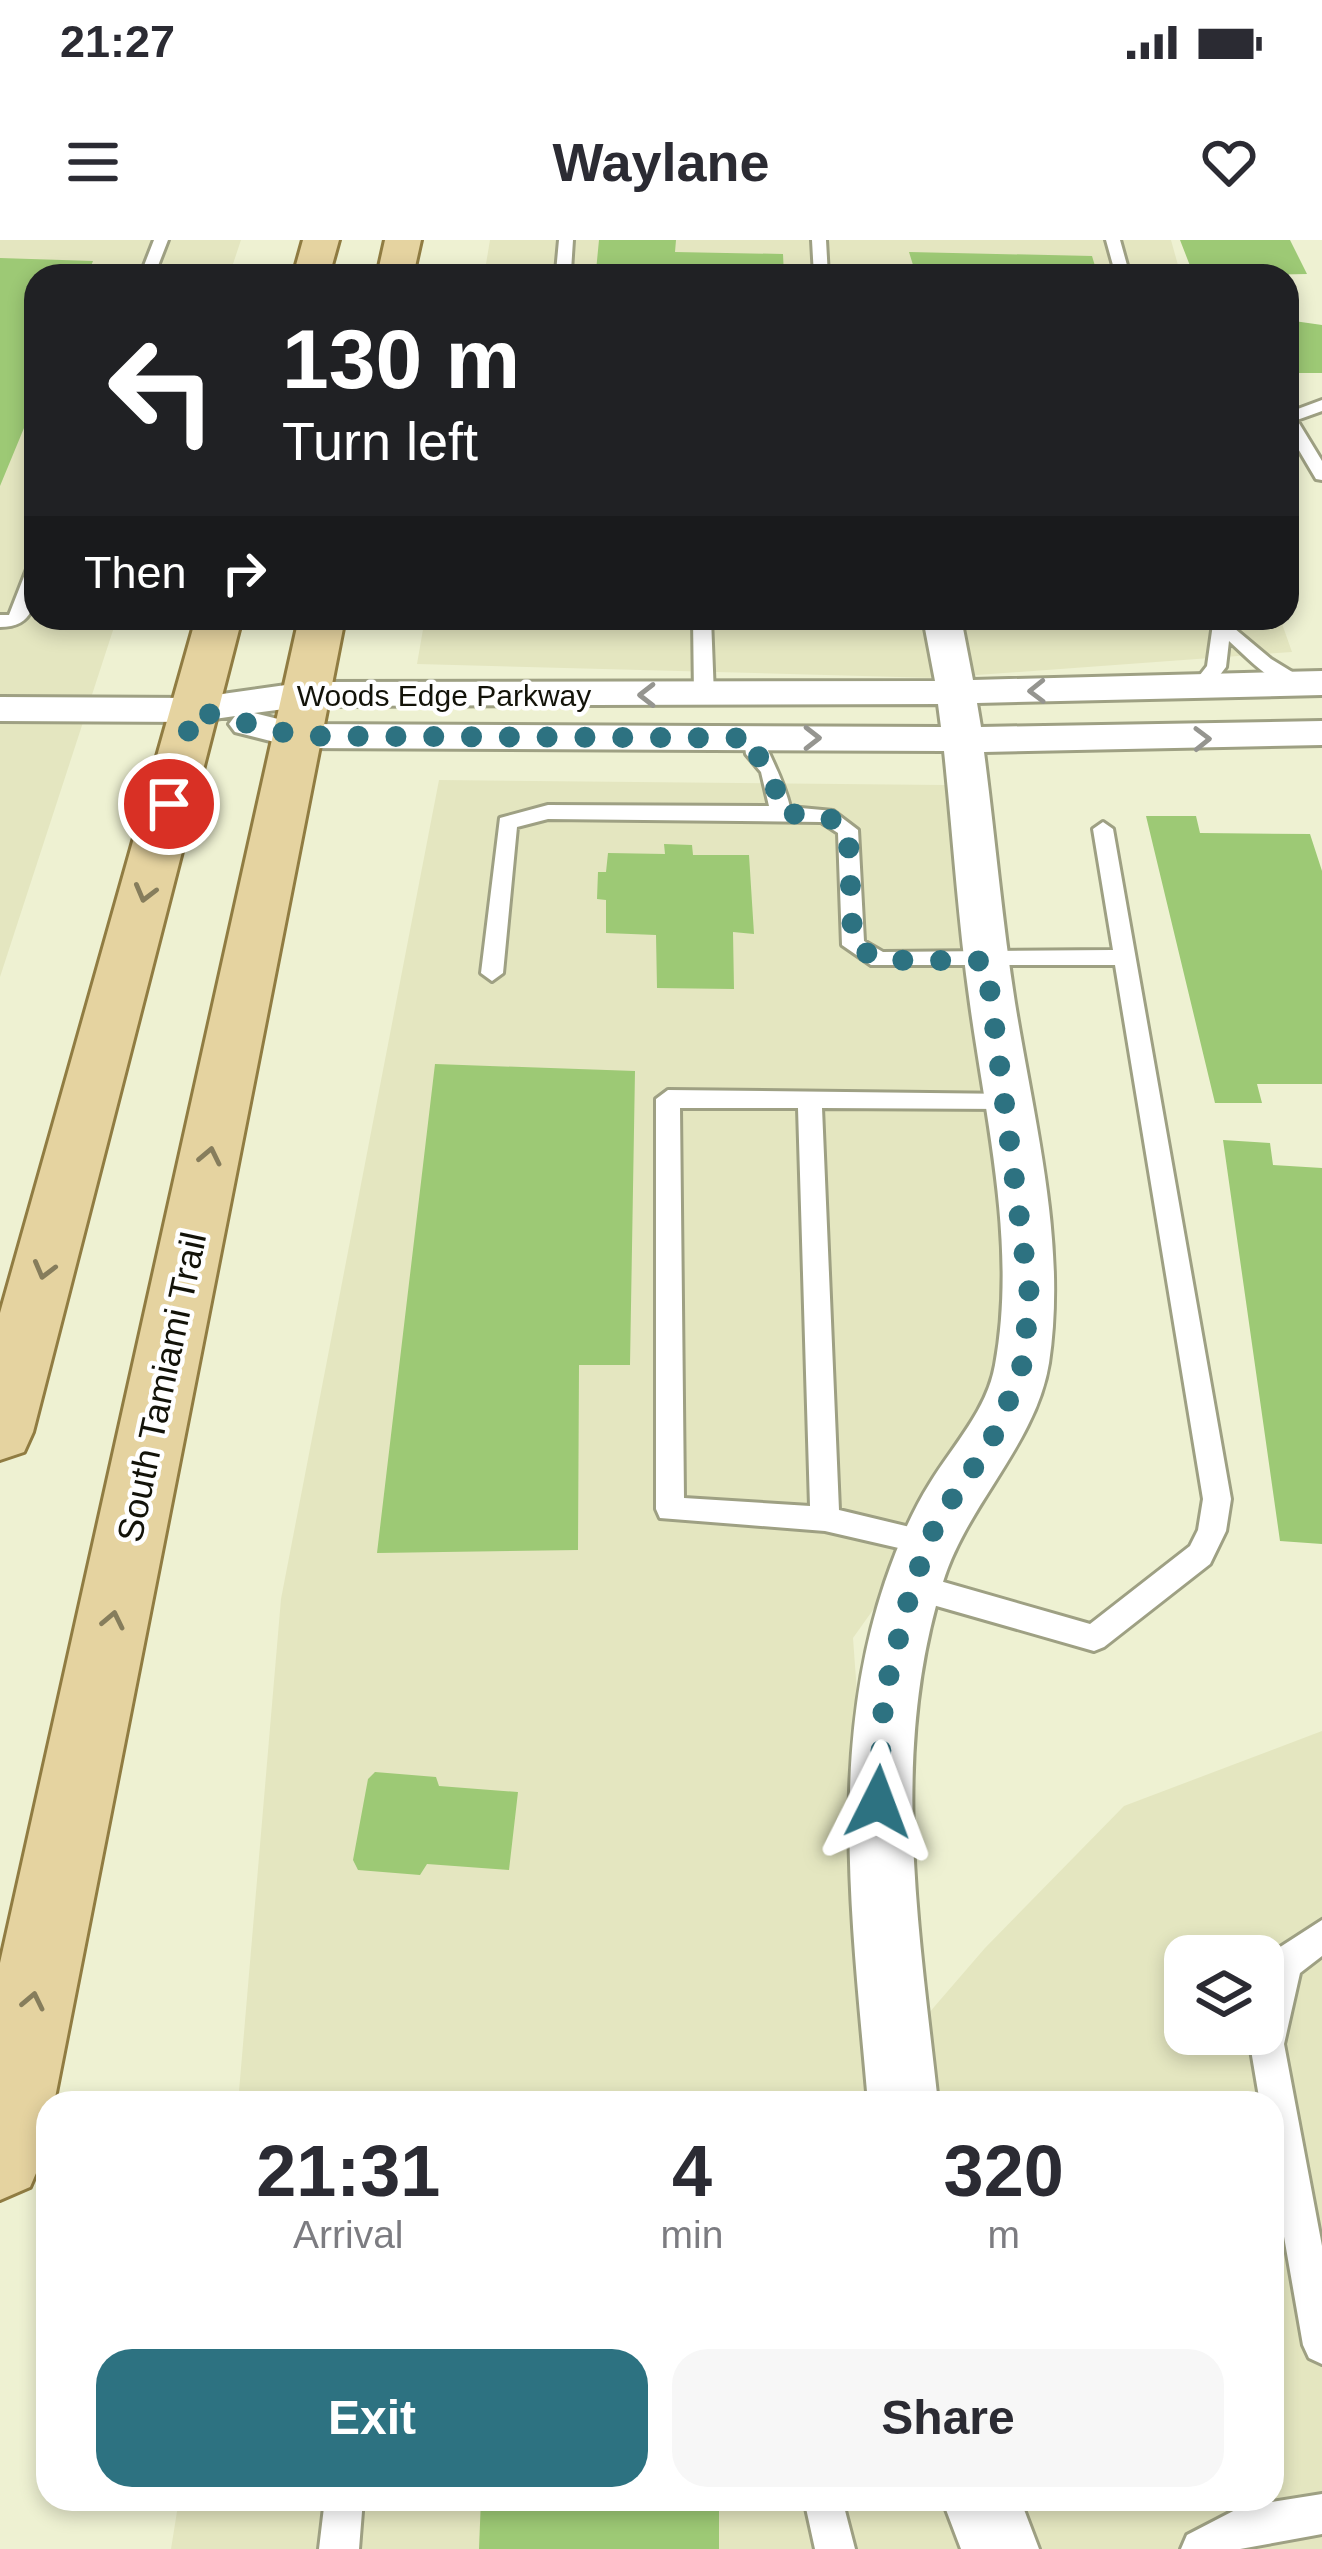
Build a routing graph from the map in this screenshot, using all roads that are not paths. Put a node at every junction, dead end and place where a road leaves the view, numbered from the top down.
1 (1299, 436) edge
2 (1322, 475) edge
3 (24, 600) edge
4 (0, 620) edge
5 (216, 630) edge
6 (320, 630) edge
7 (702, 630) edge
8 (944, 630) edge
9 (1220, 630) edge
10 (1230, 630) edge
11 (1311, 684) edge
12 (1198, 689) junction
13 (704, 696) junction
14 (0, 709) edge
15 (194, 710) junction
16 (302, 715) junction
17 (960, 715) junction
18 (1322, 734) edge
19 (754, 738) junction
20 (781, 813) junction
21 (1102, 830) dead end
22 (1125, 958) junction
23 (986, 959) junction
24 (492, 973) dead end
25 (810, 1099) junction
26 (1006, 1100) junction
27 (0, 1432) edge
28 (825, 1519) junction
29 (921, 1564) junction
30 (1322, 1936) edge
31 (902, 2091) edge
32 (1276, 2091) edge
33 (1284, 2137) edge
34 (0, 2157) edge
35 (1322, 2345) edge
36 (343, 2511) edge
37 (826, 2511) edge
38 (986, 2511) edge
39 (1322, 2514) edge
40 (339, 2549) edge
41 (836, 2549) edge
42 (1000, 2549) edge
43 (1201, 2549) edge

1 - 2 lane
3 - 4 lane
5 - 15 main road
6 - 16 main road, South Tamiami Trail
7 - 13 lane
8 - 17 street
9 - 12 lane
10 - 11 lane
11 - 12 street, Woods Edge Parkway
12 -> 17 street, Woods Edge Parkway
13 -> 16 street, Woods Edge Parkway
13 - 17 street, Woods Edge Parkway
14 - 15 street, Woods Edge Parkway
15 - 16 street, Woods Edge Parkway
15 -> 27 main road
16 - 19 street, Woods Edge Parkway
34 -> 16 main road, South Tamiami Trail
17 -> 18 street, Woods Edge Parkway
19 -> 17 street, Woods Edge Parkway
17 - 23 street
19 - 20 lane
20 - 23 lane
20 - 24 lane
21 - 22 lane
22 - 23 lane
22 - 29 lane
23 - 26 street
25 - 26 lane
25 - 28 lane
25 - 28 lane
26 - 29 street
28 - 29 lane
29 - 31 street
30 - 32 lane
33 - 35 lane
36 - 40 lane
37 - 41 lane
38 - 42 street
39 - 43 lane

